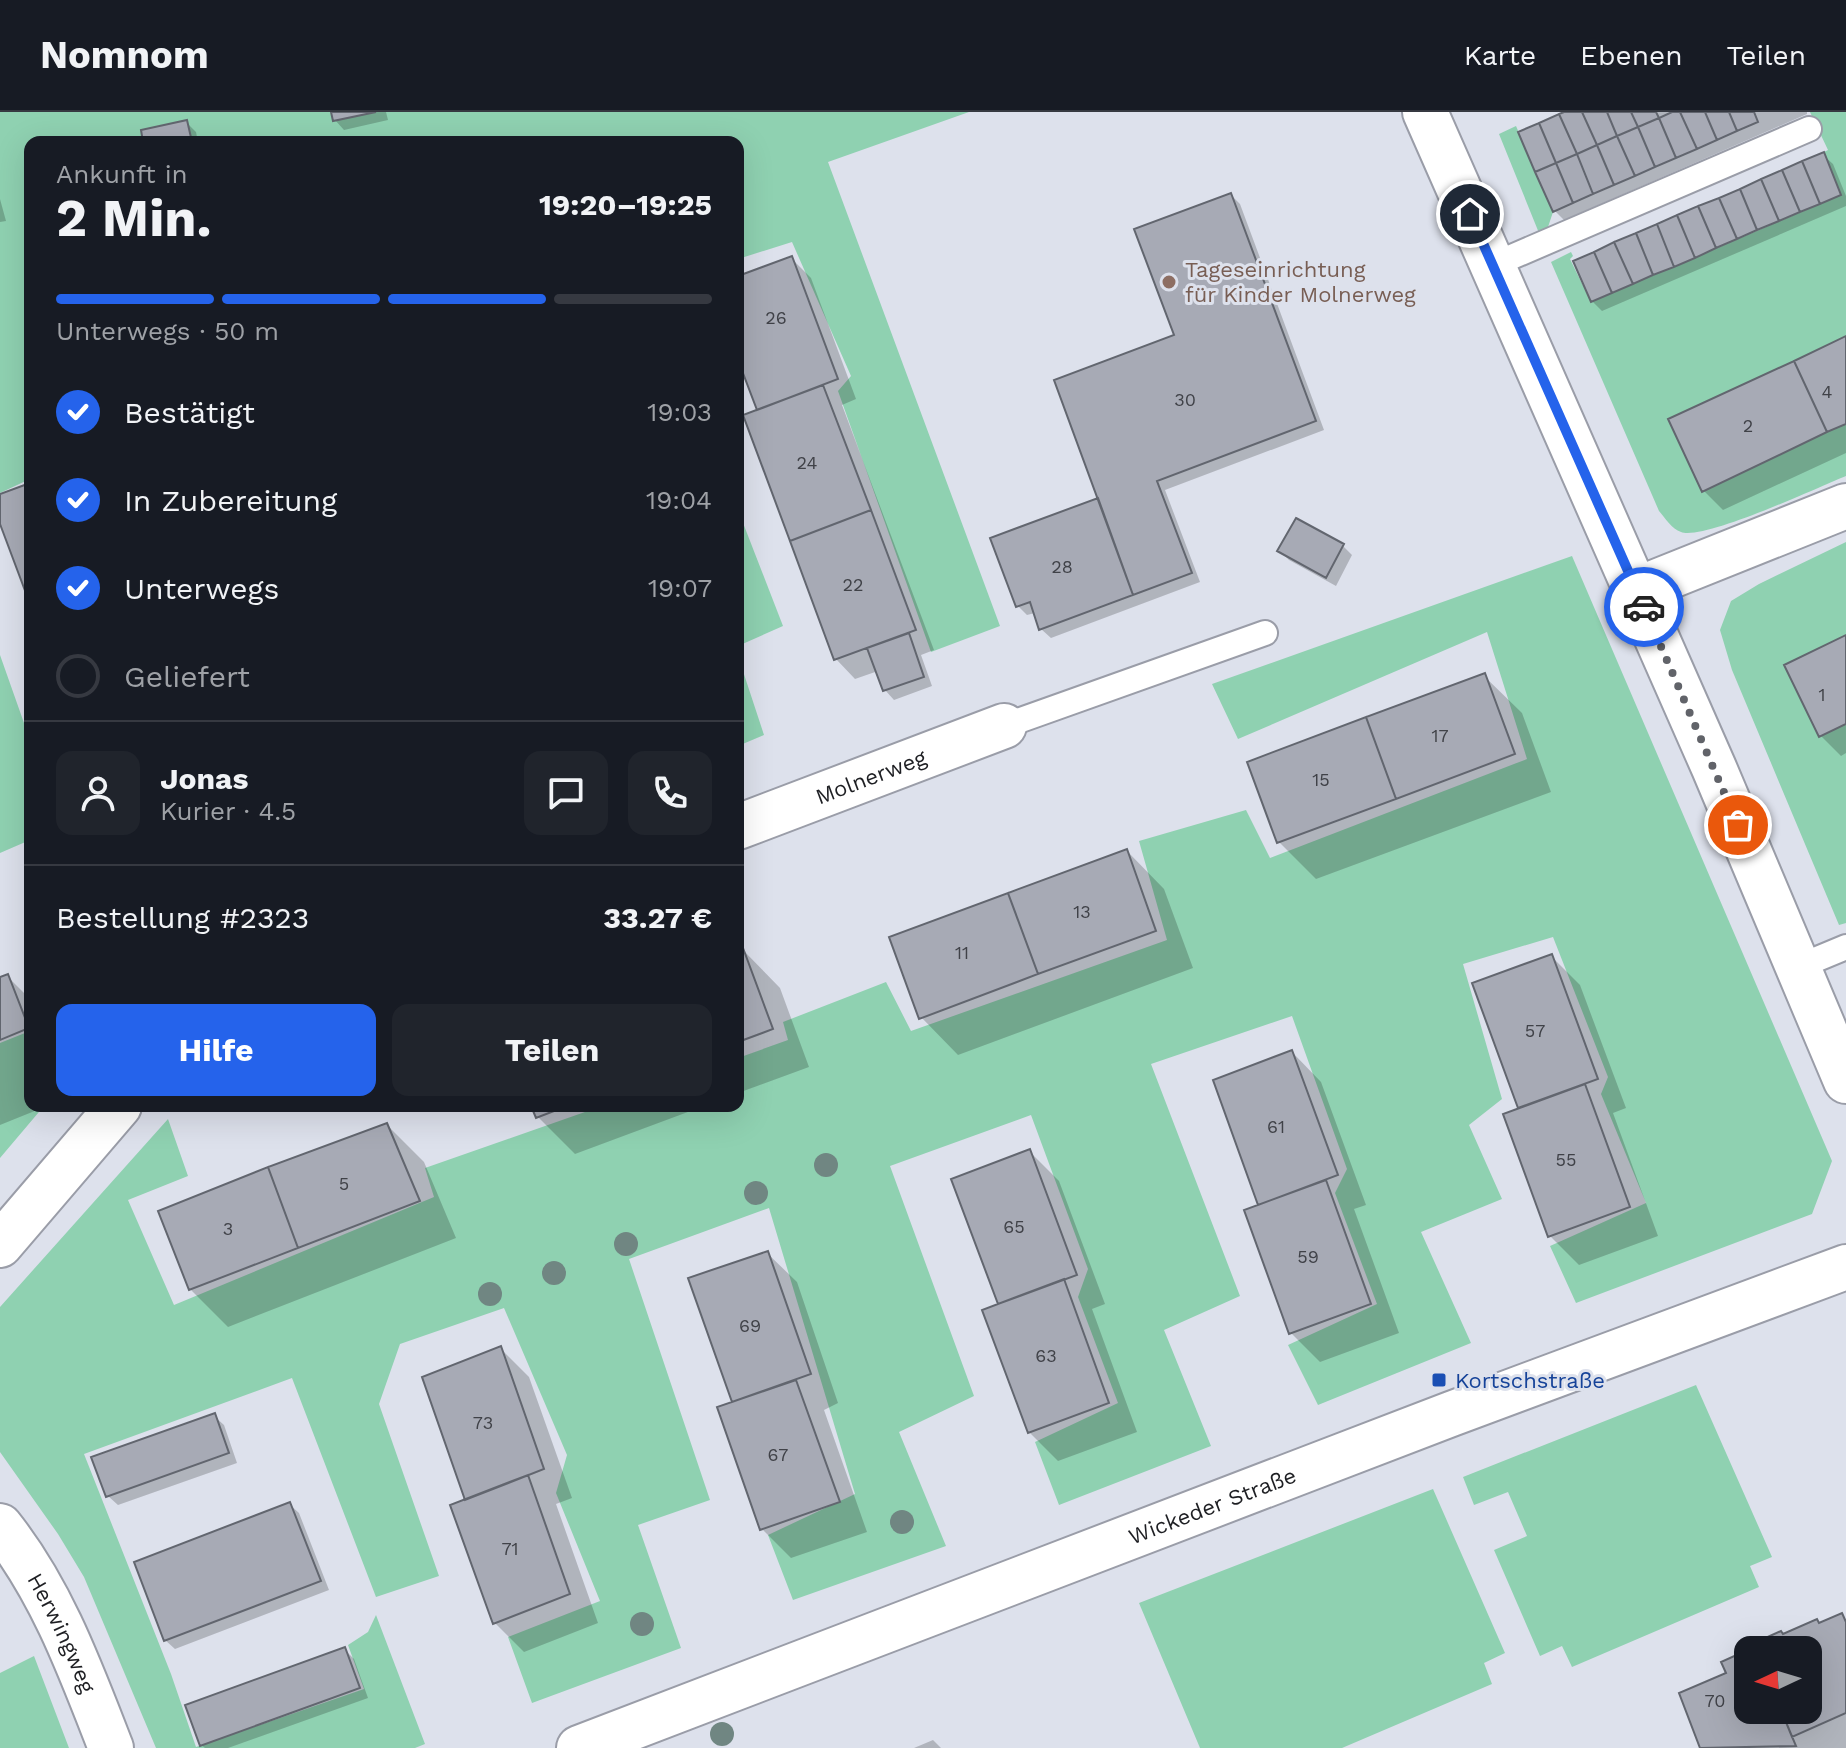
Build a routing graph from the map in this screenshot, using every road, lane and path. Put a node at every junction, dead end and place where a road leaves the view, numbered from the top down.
1 (1426, 112) edge
2 (1809, 129) dead end
3 (1493, 265) junction
4 (1846, 506) edge
5 (1636, 590) junction
6 (1265, 633) dead end
7 (1004, 726) joint
8 (744, 825) edge
9 (1846, 947) edge
10 (1798, 967) junction
11 (1845, 1076) edge
12 (114, 1112) edge
13 (0, 1245) edge
14 (1846, 1267) edge
15 (0, 1526) edge
16 (111, 1748) edge
17 (579, 1748) edge

1 - 3 street
2 - 3 lane
3 - 5 street
4 - 5 street
5 - 10 street
6 - 7 lane
7 - 8 street, Molnerweg
9 - 10 lane
10 - 11 street
12 - 13 street
14 - 17 street, Wickeder Straße
15 - 16 street, Herwingweg

